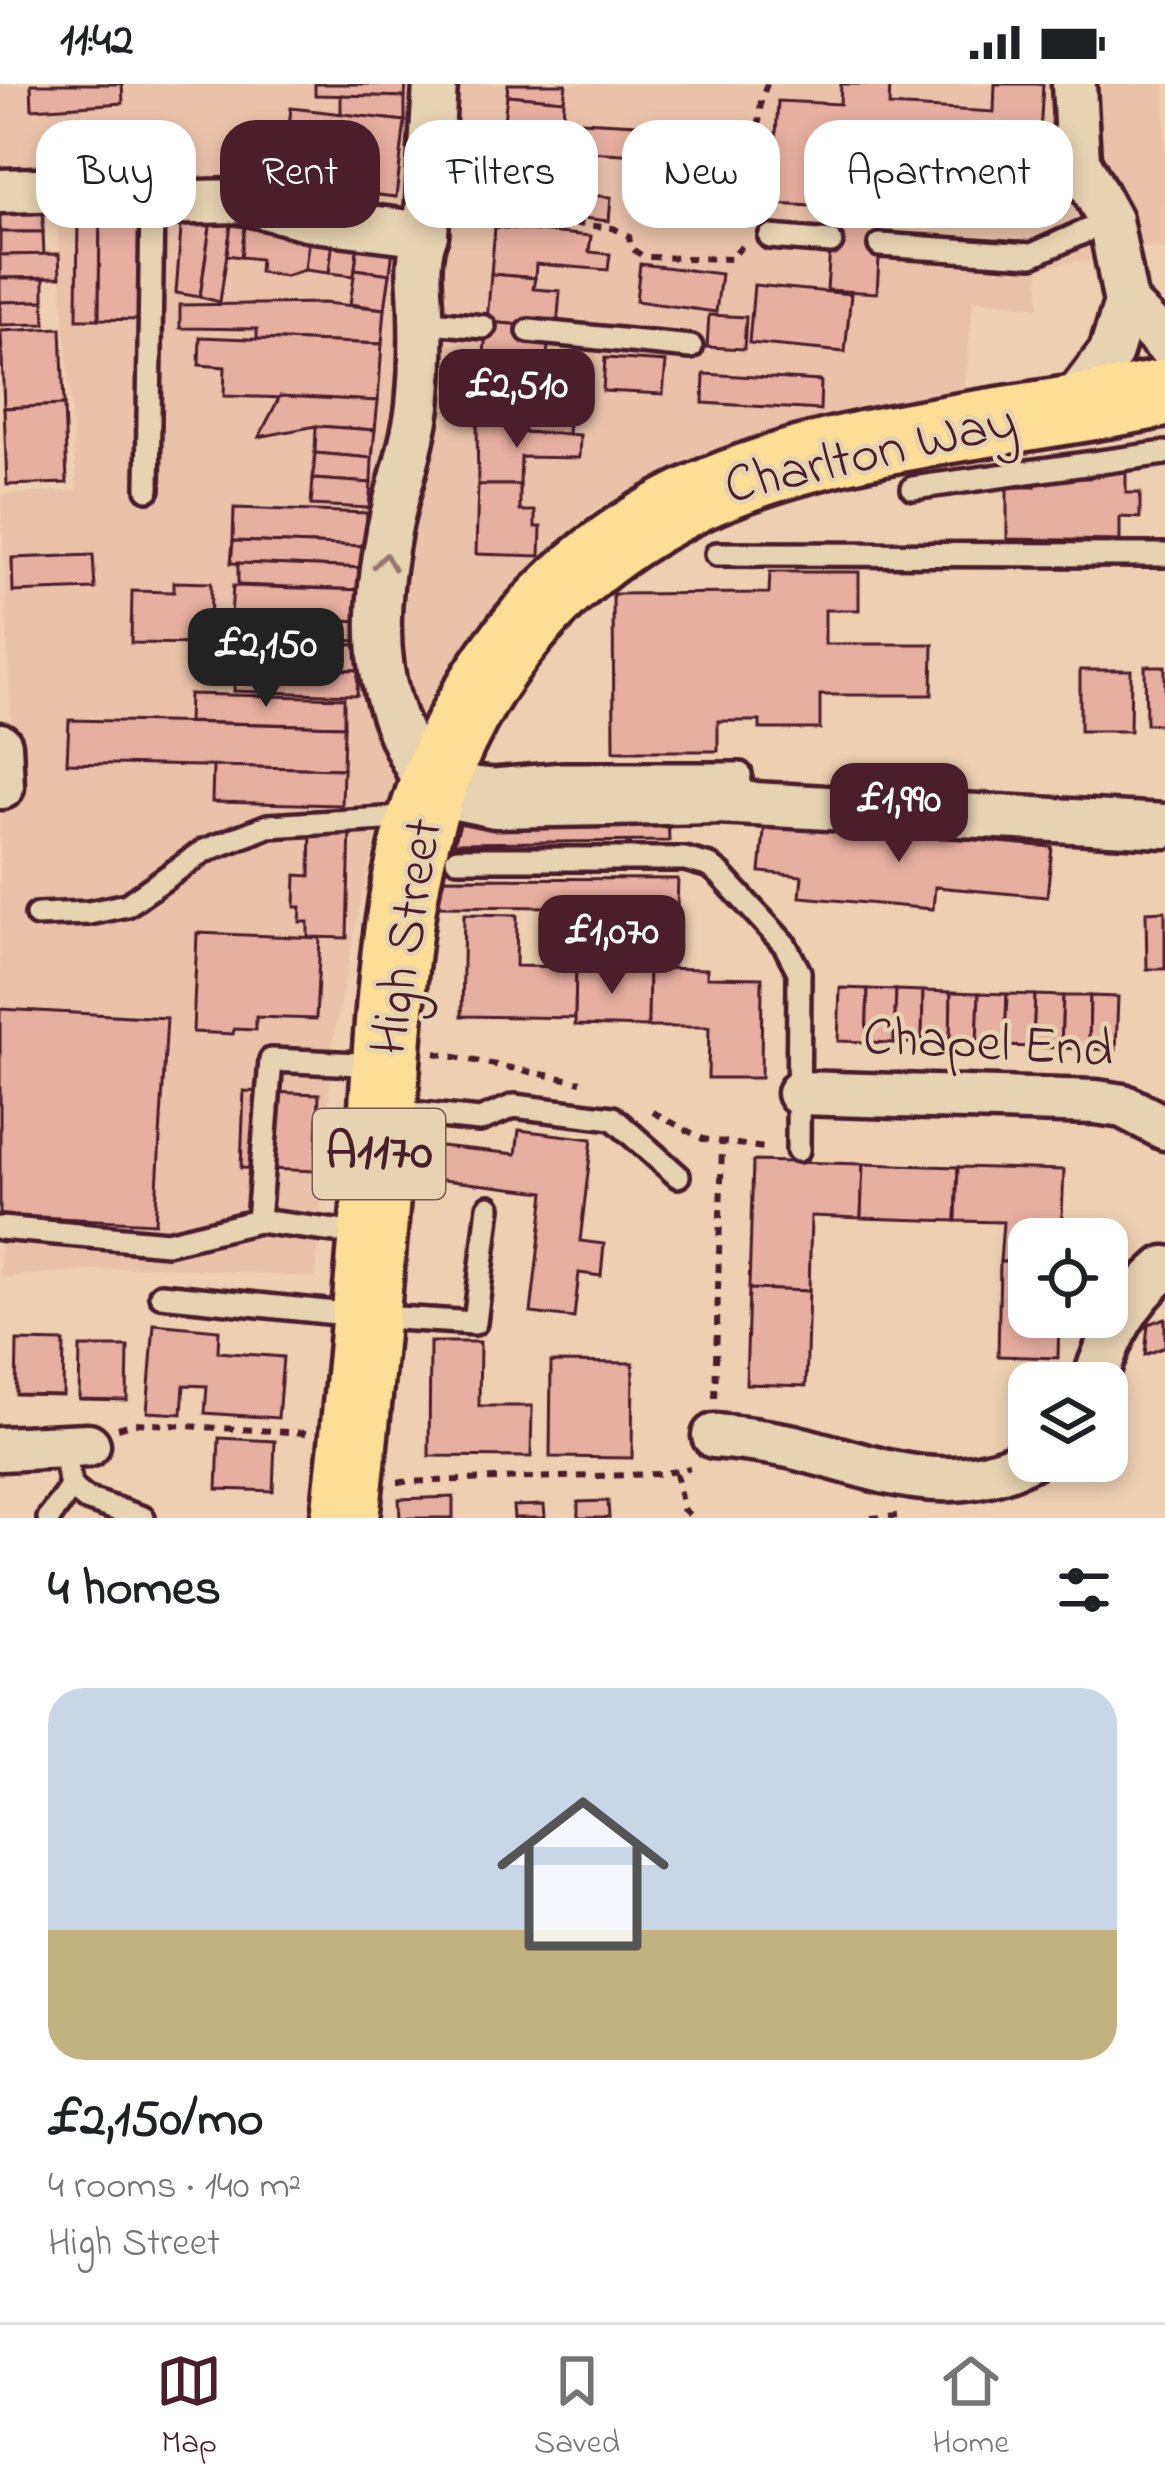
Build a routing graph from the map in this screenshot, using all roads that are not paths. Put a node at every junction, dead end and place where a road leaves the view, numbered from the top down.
1 (435, 84) edge
2 (1055, 84) edge
3 (1074, 85) edge
4 (433, 120) edge
5 (36, 190) edge
6 (0, 191) edge
7 (196, 209) edge
8 (404, 220) edge
9 (1110, 220) junction
10 (152, 228) edge
11 (425, 228) edge
12 (770, 237) dead end
13 (830, 242) dead end
14 (880, 245) dead end
15 (1126, 303) junction
16 (422, 321) junction
17 (484, 327) dead end
18 (529, 332) dead end
19 (1165, 343) edge
20 (691, 347) dead end
21 (1165, 393) edge
22 (1066, 410) junction
23 (1165, 453) edge
24 (914, 488) dead end
25 (148, 489) dead end
26 (717, 554) dead end
27 (1165, 555) edge
28 (438, 811) junction
29 (1165, 826) edge
30 (37, 915) dead end
31 (385, 1088) junction
32 (799, 1093) junction
33 (1165, 1128) edge
34 (798, 1150) dead end
35 (678, 1176) dead end
36 (489, 1207) dead end
37 (257, 1221) junction
38 (0, 1228) edge
39 (373, 1235) junction
40 (1165, 1268) edge
41 (161, 1295) dead end
42 (364, 1316) junction
43 (1102, 1362) edge
44 (714, 1436) road end
45 (0, 1449) edge
46 (74, 1459) junction
47 (1008, 1468) edge
48 (350, 1479) edge
49 (50, 1518) edge
50 (143, 1518) edge

1 - 4 street, High Street
2 - 3 lane
3 - 9 street
5 - 6 street
7 - 8 street
9 - 14 lane
9 - 15 street
10 - 25 lane
11 - 16 street, High Street
12 - 13 lane
15 - 19 street
15 - 22 street
16 - 17 lane
28 -> 16 street, High Street
18 - 20 lane
21 - 22 main road, Charlton Way / A1170
22 - 28 main road, Charlton Way / A1170
23 - 24 lane
26 - 27 lane
28 - 29 street
28 - 30 lane
28 - 31 main road, High Street / A1170
28 - 32 lane
31 - 35 lane
31 - 37 lane
31 - 39 main road, High Street / A1170
32 - 33 street, Chapel End
32 - 34 lane
36 - 42 lane
37 - 38 lane
37 - 39 lane
39 - 42 main road, High Street / A1170
40 - 43 street
41 - 42 lane
42 - 48 main road, High Street / A1170
44 - 47 street
45 - 46 street
46 - 49 lane
46 - 50 lane

